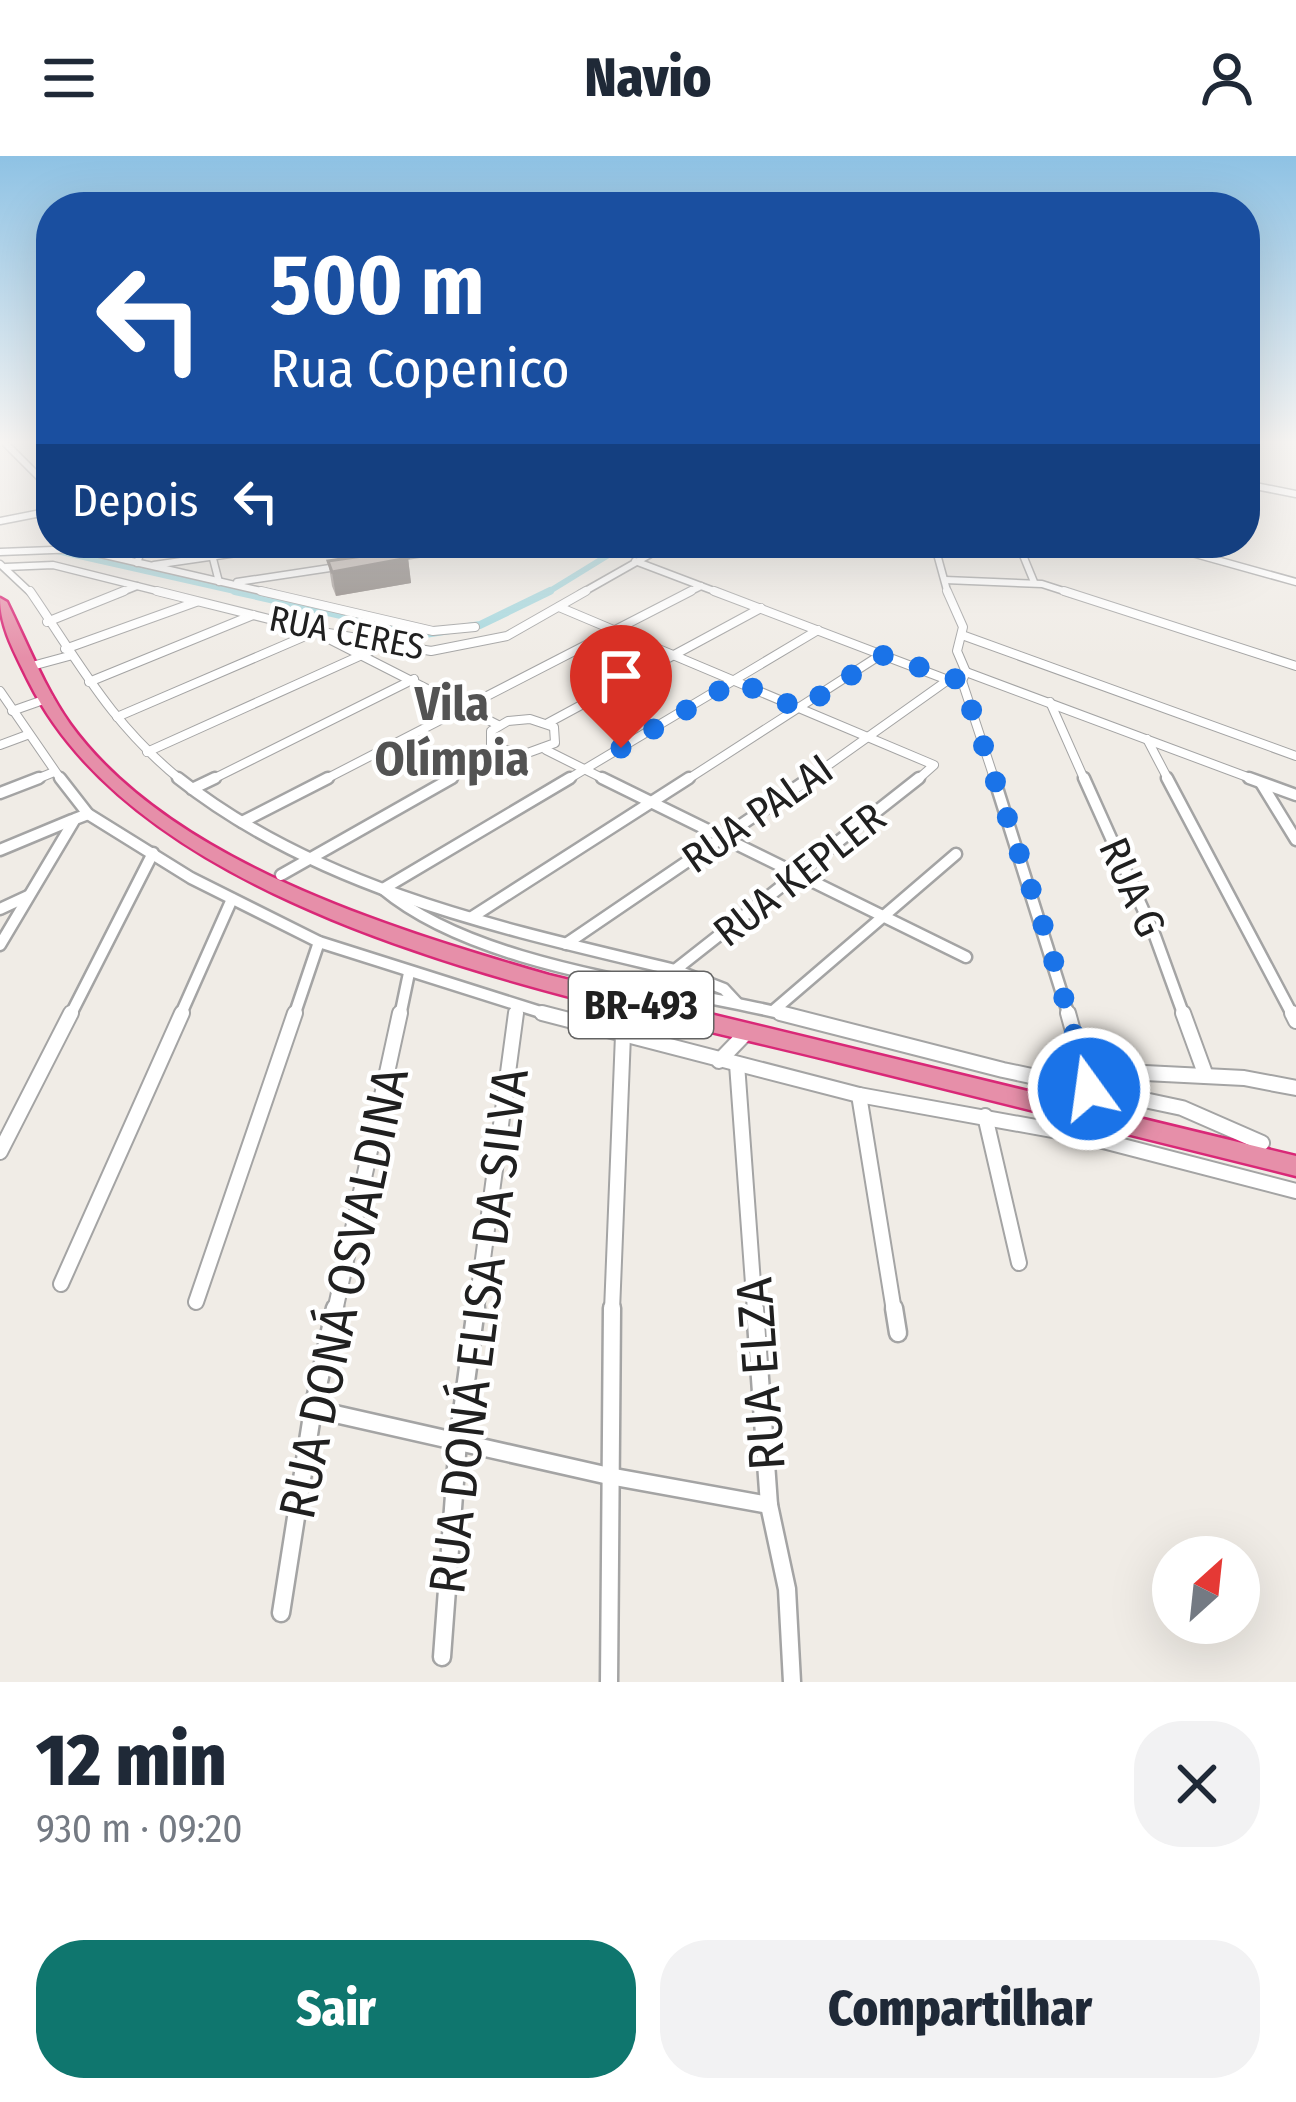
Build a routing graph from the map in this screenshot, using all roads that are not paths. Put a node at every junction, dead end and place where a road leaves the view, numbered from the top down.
1 (30, 515) edge
2 (0, 521) edge
3 (36, 549) edge
4 (0, 551) edge
5 (117, 558) edge
6 (143, 558) edge
7 (204, 558) edge
8 (214, 558) edge
9 (641, 558) edge
10 (938, 558) edge
11 (1024, 558) edge
12 (1209, 558) edge
13 (635, 561) junction
14 (142, 564) junction
15 (352, 564) edge
16 (1, 566) edge
17 (945, 580) junction
18 (1034, 582) junction
19 (1296, 582) edge
20 (224, 583) junction
21 (137, 586) junction
22 (701, 586) junction
23 (199, 600) junction
24 (0, 602) edge
25 (560, 607) junction
26 (761, 608) junction
27 (255, 614) junction
28 (47, 622) junction
29 (475, 627) dead end
30 (616, 630) junction
31 (818, 630) junction
32 (315, 632) junction
33 (962, 635) junction
34 (384, 645) junction
35 (67, 653) junction
36 (365, 654) junction
37 (673, 654) junction
38 (882, 655) junction
39 (32, 665) junction
40 (1296, 666) edge
41 (964, 677) junction
42 (414, 679) junction
43 (948, 680) junction
44 (736, 681) junction
45 (89, 682) junction
46 (1, 696) edge
47 (51, 702) junction
48 (1050, 703) junction
49 (466, 707) junction
50 (800, 709) junction
51 (12, 711) junction
52 (117, 717) junction
53 (548, 723) junction
54 (498, 725) junction
55 (27, 735) junction
56 (866, 736) junction
57 (1148, 739) junction
58 (0, 745) edge
59 (546, 750) junction
60 (499, 751) junction
61 (147, 752) junction
62 (1296, 756) edge
63 (587, 767) junction
64 (54, 772) junction
65 (1261, 783) junction
66 (192, 789) junction
67 (0, 793) edge
68 (1296, 795) edge
69 (653, 800) junction
70 (88, 814) junction
71 (75, 819) junction
72 (242, 822) junction
73 (725, 838) junction
74 (1296, 840) edge
75 (0, 850) edge
76 (153, 854) junction
77 (956, 854) dead end
78 (310, 855) junction
79 (281, 874) junction
80 (800, 876) junction
81 (383, 890) junction
82 (31, 895) junction
83 (232, 899) junction
84 (0, 909) edge
85 (880, 916) junction
86 (472, 917) junction
87 (319, 942) junction
88 (566, 944) junction
89 (0, 945) edge
90 (966, 957) dead end
91 (675, 970) junction
92 (409, 973) junction
93 (737, 1003) junction
94 (517, 1006) junction
95 (773, 1011) junction
96 (1296, 1021) edge
97 (748, 1031) junction
98 (623, 1035) junction
99 (718, 1061) junction
100 (737, 1064) junction
101 (1085, 1070) junction
102 (1206, 1076) junction
103 (1296, 1088) edge
104 (1089, 1089) junction
105 (859, 1095) junction
106 (985, 1116) junction
107 (1262, 1144) junction
108 (0, 1152) edge
109 (1296, 1153) edge
110 (1296, 1166) edge
111 (1296, 1191) edge
112 (1018, 1263) dead end
113 (61, 1284) dead end
114 (196, 1302) dead end
115 (898, 1333) dead end
116 (313, 1409) junction
117 (458, 1441) junction
118 (609, 1476) junction
119 (769, 1505) junction
120 (281, 1613) dead end
121 (442, 1657) dead end
122 (609, 1682) edge
123 (792, 1682) edge

1 - 2 street
3 - 4 street
5 - 14 street
6 - 14 street
7 - 14 street
8 - 20 street
9 - 13 street, RUA CERES
10 - 17 street
11 - 18 street
12 - 19 street
13 - 22 street
13 - 25 street, RUA CERES
14 - 20 street
15 - 20 street
16 - 21 street, RUA CERES
16 - 28 street
17 - 18 street
17 - 33 street
18 - 40 street
20 - 29 street
21 - 23 street, RUA CERES
21 - 28 street
22 - 26 street
22 - 30 street
23 - 27 street, RUA CERES
23 - 35 street
24 - 39 highway, BR-493
25 - 30 street
25 - 34 street, RUA CERES
26 - 31 street
26 - 37 street
27 - 32 street, RUA CERES
27 - 45 street
28 - 35 street
30 - 37 street
30 - 49 street
31 - 38 street
31 - 44 street
32 - 34 street, RUA CERES
32 - 36 street
32 - 52 street
33 - 41 street
33 - 62 street
34 - 36 street
35 - 39 street
35 - 45 street
36 - 42 street
36 - 61 street
37 - 44 street
37 - 53 street
38 - 43 street
38 - 50 street
39 - 47 highway, BR-493
41 - 43 street
41 - 48 street
41 - 101 street
42 - 49 street
42 - 66 street
43 - 56 street, RUA PALAI
44 - 50 street
44 - 63 street
45 - 52 street
46 - 51 street
47 - 51 street
47 - 79 highway, BR-493
47 - 97 highway, BR-493
48 - 57 street
48 - 102 street, RUA G
49 - 54 street
49 - 72 street
50 - 56 street
50 - 69 street
51 - 55 street
52 - 61 street
53 - 54 street
53 - 59 street
54 - 60 street
55 - 58 street
55 - 64 street
56 - 73 street, RUA PALAI
56 - 80 street, RUA KEPLER
57 - 65 street
57 - 96 street
59 - 60 street
59 - 63 street
60 - 78 street
61 - 66 street
63 - 69 street
63 - 81 street
64 - 67 street
64 - 70 street
65 - 68 street
65 - 74 street
66 - 72 street
69 - 73 street
69 - 86 street
70 - 71 street
70 - 76 street
71 - 75 street
71 - 82 street
72 - 78 street
73 - 80 street
73 - 88 street, RUA PALAI
76 - 83 street
76 - 108 street
77 - 85 street
78 - 79 street
78 - 81 street
79 - 107 highway, BR-493
80 - 85 street
80 - 91 street, RUA KEPLER
81 - 86 street
81 - 93 street
82 - 84 street
82 - 89 street
83 - 87 street
83 - 113 street
85 - 90 street
85 - 95 street
86 - 88 street
87 - 92 street
87 - 114 street
88 - 91 street
91 - 93 street, RUA KEPLER
92 - 94 street
92 - 116 street, RUA DONÁ OSVALDINA
93 - 95 street
94 - 98 street
94 - 117 street, RUA DONÁ ELISA DA SILVA
95 - 104 street
97 - 99 street
97 - 110 highway, BR-493
98 - 99 street
98 - 118 street
99 - 100 street
100 - 105 street
100 - 119 street, RUA ELZA
101 - 102 street
101 - 104 street
102 - 103 street
104 - 107 street
105 - 106 street
105 - 115 street
106 - 111 street
106 - 112 street
107 - 109 highway, BR-493
116 - 117 street
116 - 120 street, RUA DONÁ OSVALDINA
117 - 118 street
117 - 121 street, RUA DONÁ ELISA DA SILVA
118 - 119 street
118 - 122 street
119 - 123 street, RUA ELZA

